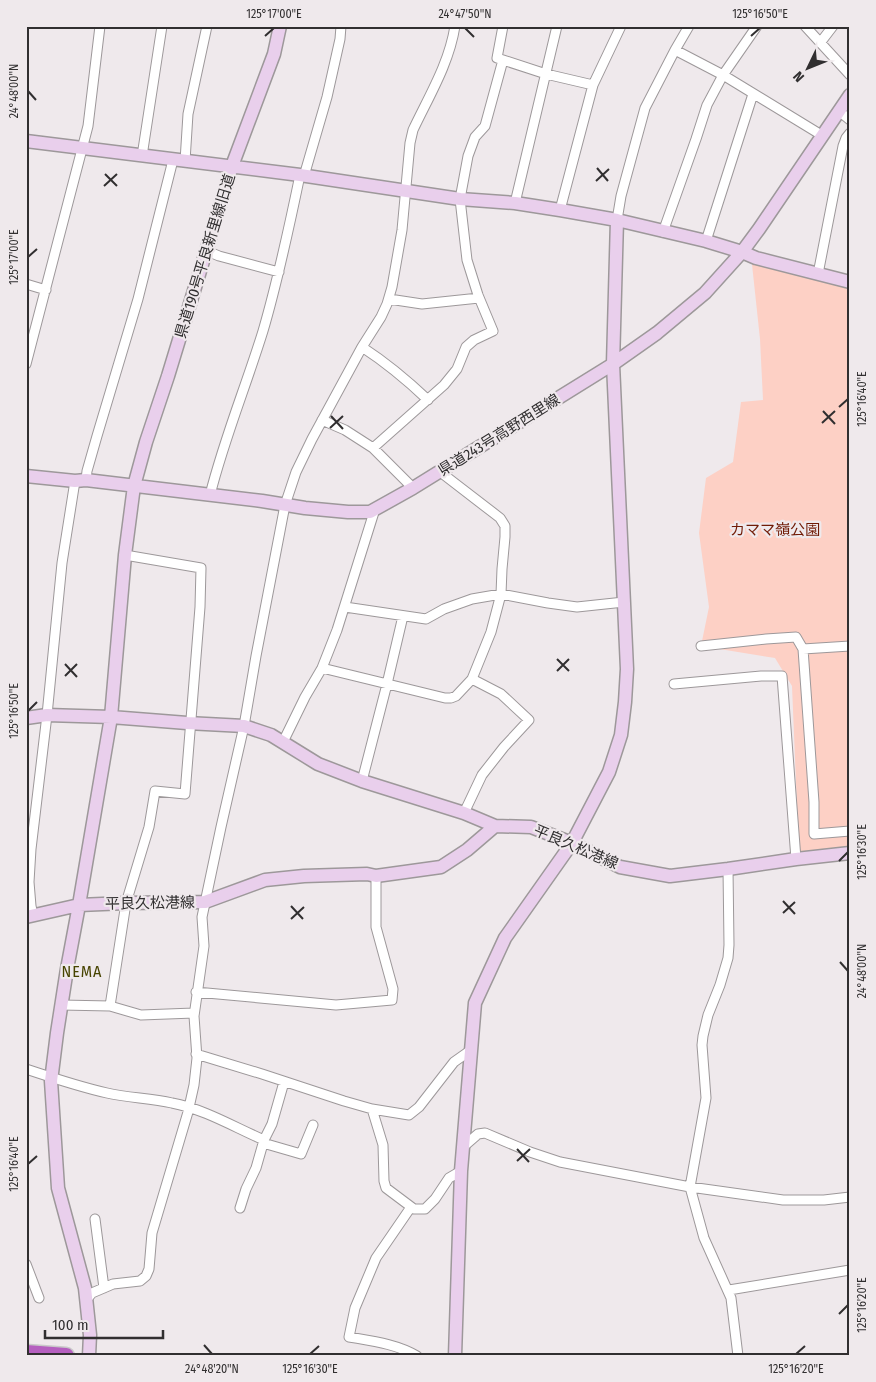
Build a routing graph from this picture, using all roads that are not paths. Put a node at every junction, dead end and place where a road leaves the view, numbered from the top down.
1 (100, 26) edge
2 (162, 26) edge
3 (207, 26) edge
4 (280, 26) edge
5 (340, 26) edge
6 (455, 26) edge
7 (503, 26) edge
8 (558, 26) edge
9 (621, 26) edge
10 (689, 26) edge
11 (757, 26) edge
12 (805, 26) edge
13 (833, 26) edge
14 (820, 43) junction
15 (675, 50) junction
16 (502, 60) junction
17 (546, 74) junction
18 (723, 75) junction
19 (850, 75) edge
20 (593, 85) junction
21 (753, 94) junction
22 (850, 95) edge
23 (839, 111) junction
24 (850, 120) edge
25 (850, 133) edge
26 (823, 136) junction
27 (26, 141) edge
28 (83, 148) junction
29 (142, 156) junction
30 (178, 160) junction
31 (232, 166) junction
32 (302, 175) junction
33 (406, 191) junction
34 (460, 199) junction
35 (515, 203) junction
36 (560, 210) junction
37 (617, 220) junction
38 (663, 232) junction
39 (706, 241) junction
40 (207, 251) junction
41 (742, 252) junction
42 (279, 272) junction
43 (818, 274) junction
44 (850, 282) edge
45 (26, 284) edge
46 (46, 290) junction
47 (479, 298) junction
48 (389, 299) junction
49 (362, 347) junction
50 (26, 364) edge
51 (613, 364) junction
52 (428, 400) junction
53 (322, 420) junction
54 (373, 448) junction
55 (439, 471) junction
56 (26, 476) edge
57 (80, 480) junction
58 (134, 486) junction
59 (412, 488) junction
60 (210, 495) junction
61 (285, 505) junction
62 (376, 509) junction
63 (125, 555) junction
64 (501, 594) junction
65 (624, 602) junction
66 (345, 607) junction
67 (403, 616) junction
68 (701, 646) dead end
69 (850, 646) edge
70 (803, 649) junction
71 (322, 668) junction
72 (472, 679) junction
73 (387, 684) junction
74 (674, 684) dead end
75 (47, 715) junction
76 (111, 717) junction
77 (26, 718) edge
78 (190, 723) junction
79 (244, 726) junction
80 (283, 742) junction
81 (362, 781) junction
82 (464, 812) junction
83 (495, 826) junction
84 (850, 831) edge
85 (572, 843) junction
86 (850, 854) edge
87 (796, 859) junction
88 (728, 869) junction
89 (376, 876) junction
90 (205, 902) junction
91 (126, 903) junction
92 (80, 905) junction
93 (30, 916) edge
94 (196, 992) junction
95 (61, 1005) junction
96 (110, 1006) junction
97 (194, 1013) junction
98 (471, 1050) junction
99 (196, 1054) junction
100 (26, 1069) edge
101 (51, 1078) junction
102 (284, 1082) junction
103 (189, 1108) junction
104 (372, 1108) junction
105 (313, 1125) dead end
106 (264, 1142) junction
107 (463, 1147) junction
108 (461, 1172) junction
109 (690, 1187) junction
110 (850, 1197) edge
111 (411, 1207) junction
112 (240, 1208) dead end
113 (95, 1219) dead end
114 (26, 1264) edge
115 (850, 1270) edge
116 (104, 1288) junction
117 (729, 1290) junction
118 (39, 1298) dead end
119 (87, 1299) junction
120 (26, 1353) edge
121 (66, 1356) edge
122 (88, 1356) edge
123 (418, 1356) edge
124 (455, 1356) edge
125 (738, 1356) edge

1 - 28 street
2 - 29 street
3 - 30 street
4 - 31 street, 県道190号平良新里線旧道
5 - 32 street
6 - 33 street
7 - 16 street
8 - 17 street
9 - 20 street
10 - 15 street
11 - 18 street
12 - 14 street
13 - 14 street
14 - 19 street
15 - 18 street
15 - 37 street
16 - 17 street
16 - 34 street
17 - 20 street
17 - 35 street
18 - 21 street
18 - 38 street
20 - 36 street
21 - 26 street
21 - 39 street
22 - 23 street, 県道243号高野西里線
23 - 24 street
23 - 26 street, 県道243号高野西里線
25 - 43 street
26 - 41 street, 県道243号高野西里線
27 - 28 street
28 - 29 street
28 - 46 street
29 - 30 street
30 - 31 street
30 - 57 street
31 - 32 street
31 - 40 street, 県道190号平良新里線旧道
32 - 33 street
32 - 42 street
33 - 34 street
33 - 48 street
34 - 35 street
34 - 47 street
35 - 36 street
36 - 37 street
37 - 38 street
37 - 51 street
38 - 39 street
39 - 41 street
40 - 42 street
40 - 58 street, 県道190号平良新里線旧道
41 - 43 street
41 - 51 street, 県道243号高野西里線
42 - 60 street
43 - 44 street
45 - 46 street
46 - 50 street
47 - 48 street
47 - 52 street
48 - 49 street
49 - 52 street
49 - 53 street
51 - 55 street, 県道243号高野西里線
51 - 65 street
52 - 54 street
53 - 54 street
53 - 61 street
54 - 59 street
55 - 59 street, 県道243号高野西里線
55 - 64 street
56 - 57 street, 県道243号高野西里線
57 - 58 street, 県道243号高野西里線
57 - 75 street
58 - 60 street, 県道243号高野西里線
58 - 63 street, 県道190号平良新里線旧道
59 - 62 street, 県道243号高野西里線
60 - 61 street, 県道243号高野西里線
61 - 62 street, 県道243号高野西里線
61 - 79 street
62 - 66 street
63 - 76 street, 県道190号平良新里線旧道
63 - 78 street
64 - 65 street
64 - 67 street
64 - 72 street
65 - 85 street
66 - 67 street
66 - 71 street
67 - 73 street
68 - 70 street
69 - 70 street
70 - 84 street
71 - 73 street
71 - 80 street
72 - 73 street
72 - 82 street
73 - 81 street
74 - 87 street
75 - 76 street
75 - 77 street
75 - 93 street
76 - 78 street
76 - 92 street, 県道190号平良新里線旧道
78 - 79 street
78 - 91 street
79 - 80 street
79 - 90 street
80 - 81 street
81 - 82 street
82 - 83 street
83 - 85 street, 平良久松港線
83 - 89 street, 平良久松港線
85 - 88 street, 平良久松港線
85 - 98 street
86 - 87 street, 平良久松港線
87 - 88 street, 平良久松港線
88 - 109 street
89 - 90 street, 平良久松港線
89 - 94 street
90 - 91 street, 平良久松港線
90 - 94 street
91 - 92 street, 平良久松港線
91 - 96 street
92 - 93 street, 平良久松港線
92 - 95 street, 県道190号平良新里線旧道
94 - 97 street
95 - 96 street
95 - 101 street, 県道190号平良新里線旧道
96 - 97 street
97 - 99 street
98 - 104 street
98 - 107 street
99 - 102 street
99 - 103 street
100 - 101 street
101 - 103 street
101 - 119 street, 県道190号平良新里線旧道
102 - 104 street
102 - 106 street
103 - 106 street
103 - 116 street
104 - 111 street
105 - 106 street
106 - 112 street
107 - 108 street
107 - 109 street
108 - 111 street
108 - 124 street
109 - 110 street
109 - 117 street
111 - 123 street
113 - 116 street
114 - 118 street
115 - 117 street
116 - 119 street
117 - 125 street
119 - 122 street, 県道190号平良新里線旧道
120 - 121 highway

